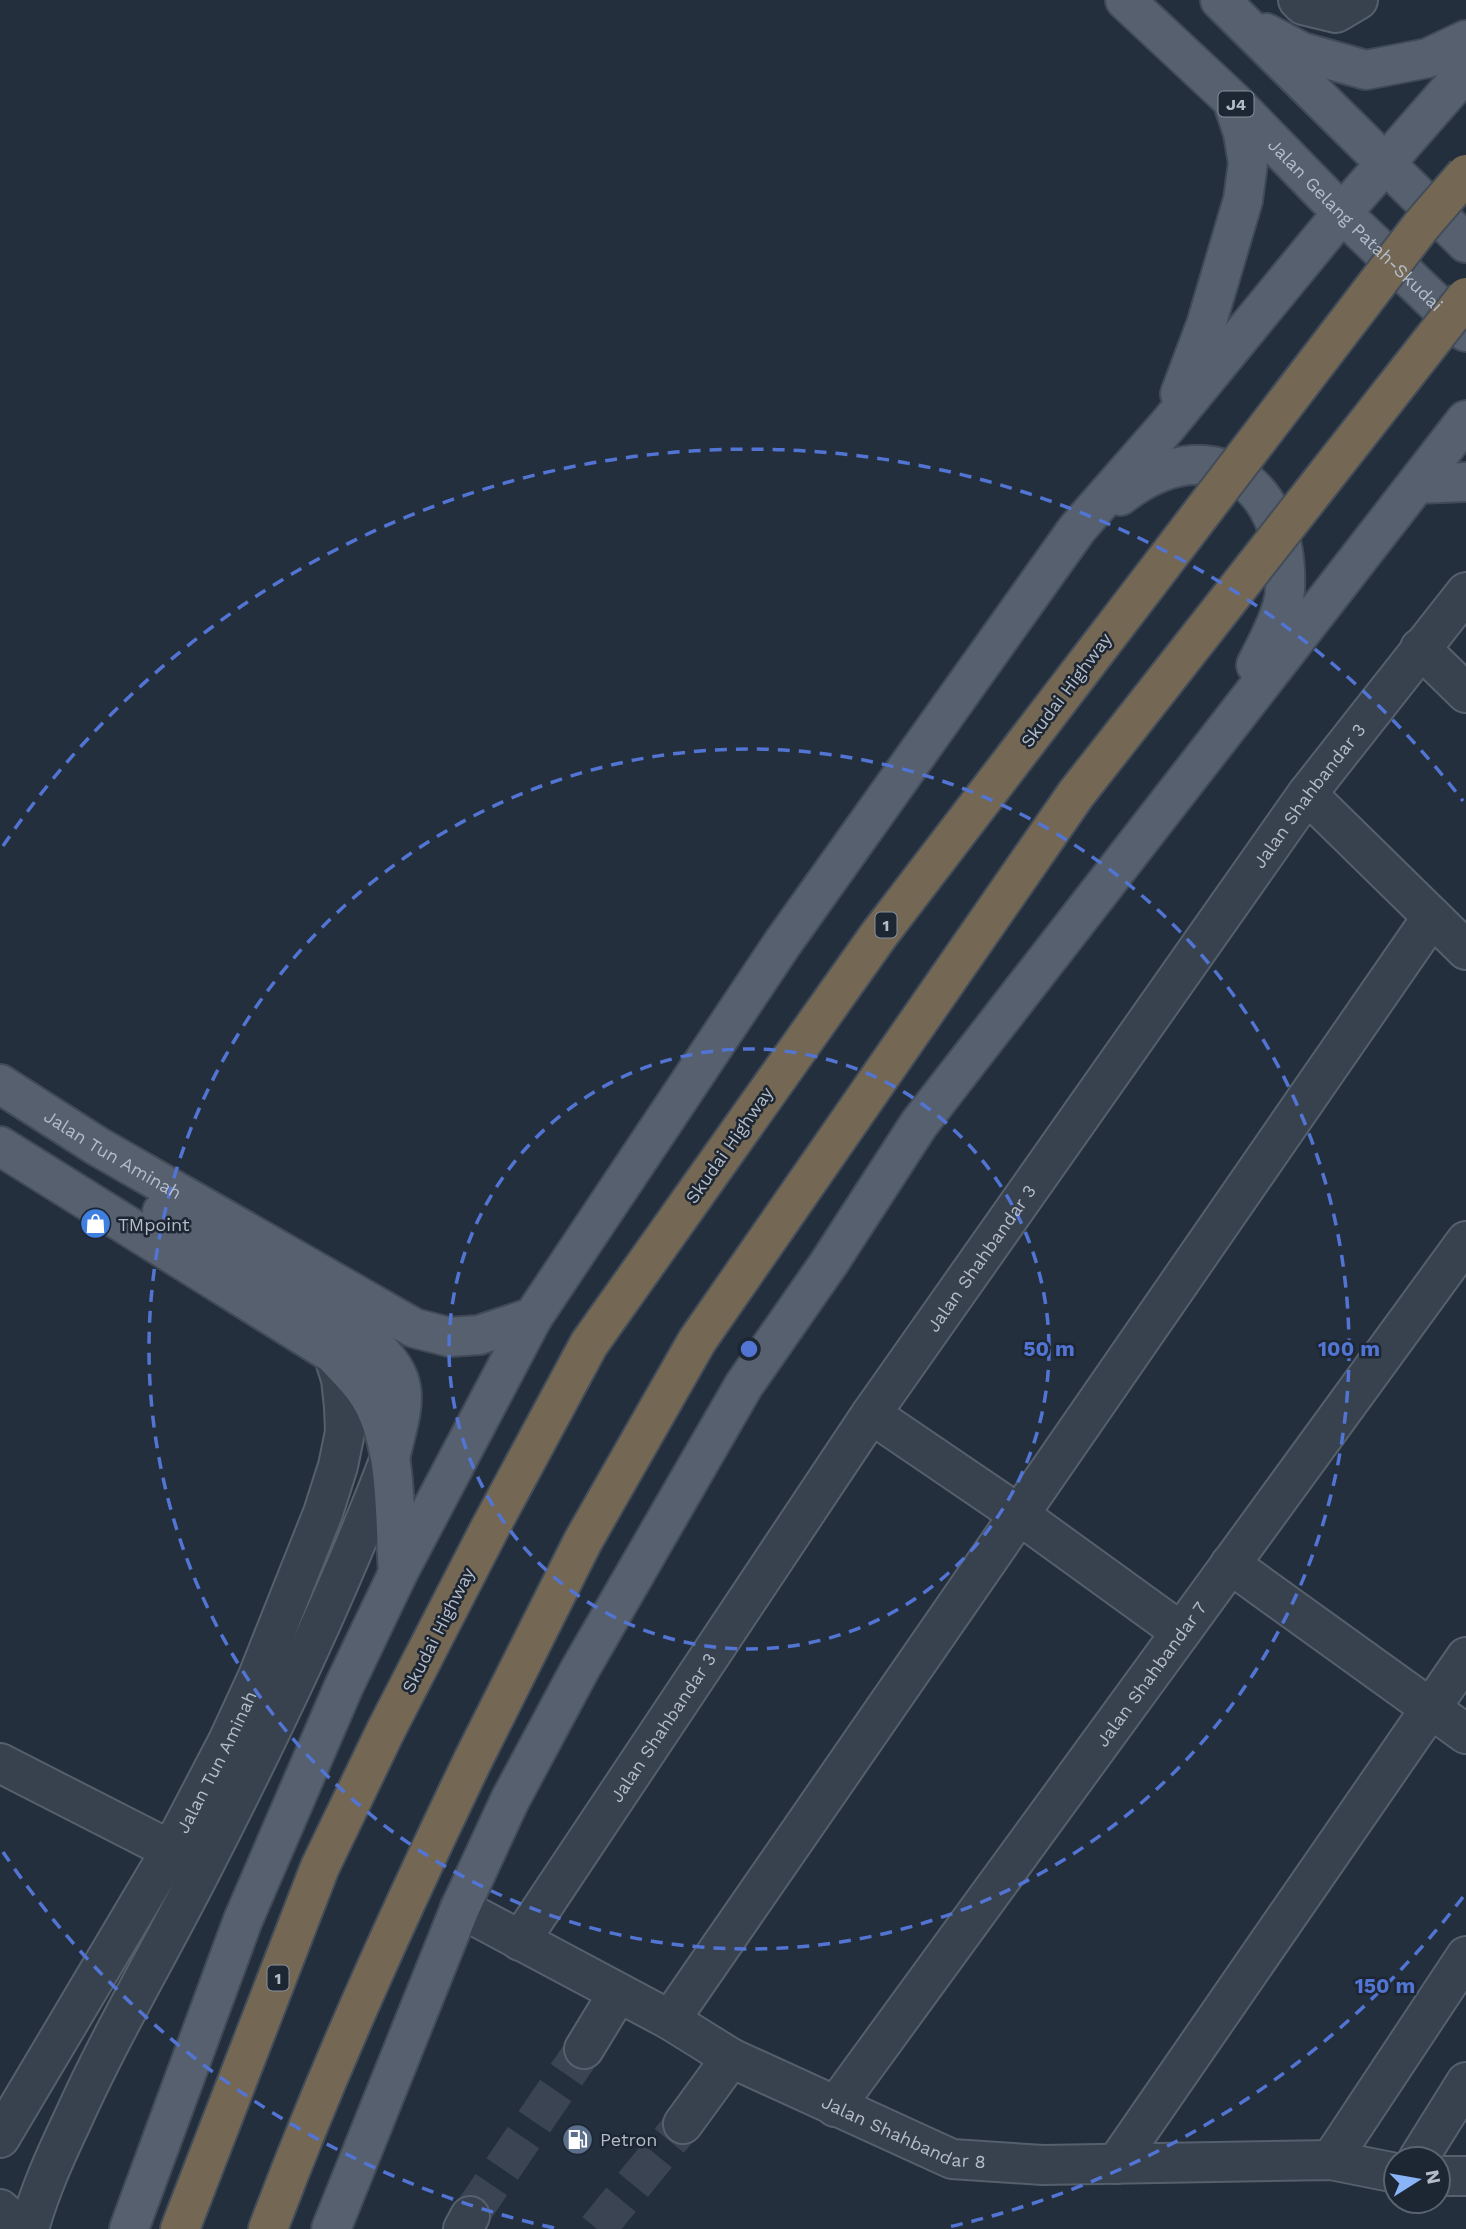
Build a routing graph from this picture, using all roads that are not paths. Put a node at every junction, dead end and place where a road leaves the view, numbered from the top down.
1 (1125, 0) edge
2 (1298, 0) edge
3 (1358, 0) edge
4 (1227, 7) edge
5 (1466, 40) edge
6 (1466, 71) edge
7 (1232, 100) junction
8 (1385, 164) junction
9 (1466, 174) edge
10 (1342, 213) junction
11 (1466, 243) edge
12 (1466, 297) edge
13 (1466, 332) edge
14 (1466, 420) edge
15 (1168, 425) junction
16 (1466, 482) edge
17 (1417, 484) junction
18 (1077, 529) junction
19 (1466, 592) edge
20 (1420, 648) junction
21 (1466, 693) edge
22 (1227, 725) junction
23 (1307, 793) junction
24 (1433, 918) junction
25 (1466, 950) edge
26 (0, 1084) edge
27 (0, 1146) edge
28 (97, 1146) junction
29 (1466, 1241) edge
30 (533, 1317) junction
31 (333, 1354) junction
32 (871, 1414) junction
33 (390, 1458) junction
34 (1018, 1514) junction
35 (1230, 1564) junction
36 (398, 1573) junction
37 (1181, 1632) junction
38 (1466, 1657) edge
39 (1431, 1708) junction
40 (1466, 1734) edge
41 (0, 1763) edge
42 (187, 1859) junction
43 (460, 1908) junction
44 (520, 1941) junction
45 (1466, 1956) edge
46 (618, 1993) junction
47 (670, 2020) junction
48 (584, 2049) tunnel mouth
49 (731, 2058) junction
50 (1466, 2082) edge
51 (835, 2107) junction
52 (683, 2124) tunnel mouth
53 (0, 2138) edge
54 (1427, 2145) edge
55 (1331, 2160) junction
56 (1116, 2164) junction
57 (1382, 2170) edge
58 (0, 2209) edge
59 (335, 2228) edge
60 (22, 2229) edge
61 (29, 2229) edge
62 (129, 2229) edge
63 (180, 2229) edge
64 (268, 2229) edge

1 - 7 main road, Jalan Gelang Patah-Skudai / J4
2 - 3 street
4 - 5 main road
4 - 8 main road
6 - 8 main road
7 - 10 main road, Jalan Gelang Patah-Skudai / J4
7 - 15 main road
8 - 10 main road
8 - 11 main road
9 - 63 highway, Skudai Highway / 1, bridge
10 - 13 main road, Jalan Gelang Patah-Skudai / J4
10 - 15 main road
12 - 64 highway, bridge
14 - 17 main road
15 - 18 main road
16 - 17 main road
17 - 22 main road
18 - 22 main road
18 - 30 main road
19 - 20 street, Jalan Shahbandar 3
20 - 21 street
20 - 23 street, Jalan Shahbandar 3
22 - 43 main road
23 - 24 street
23 - 32 street, Jalan Shahbandar 3
24 - 25 street
24 - 34 street
26 - 28 main road, Jalan Tun Aminah
27 - 31 main road
28 - 30 main road, Jalan Tun Aminah
28 - 33 main road
29 - 35 street, Jalan Shahbandar 7
30 - 36 main road
31 - 33 main road
31 - 42 street, Jalan Tun Aminah
32 - 34 street
32 - 44 street, Jalan Shahbandar 3
33 - 36 main road
33 - 42 street, Jalan Tun Aminah
34 - 37 street
34 - 47 street
35 - 37 street, Jalan Shahbandar 7
35 - 39 street
36 - 62 main road
37 - 51 street, Jalan Shahbandar 7
38 - 39 street
39 - 40 street
39 - 56 street
41 - 42 street
42 - 53 street, Jalan Tun Aminah
42 - 61 street, Jalan Tun Aminah
43 - 44 street, Jalan Shahbandar 8
43 - 59 main road
44 - 46 street, Jalan Shahbandar 8
45 - 55 street
46 - 47 street, Jalan Shahbandar 8
46 - 48 street
47 - 49 street, Jalan Shahbandar 8
49 - 51 street, Jalan Shahbandar 8
49 - 52 street
50 - 54 street
51 - 56 street, Jalan Shahbandar 8
55 - 56 street, Jalan Shahbandar 8
55 - 57 street, Jalan Shahbandar 8
58 - 60 street

